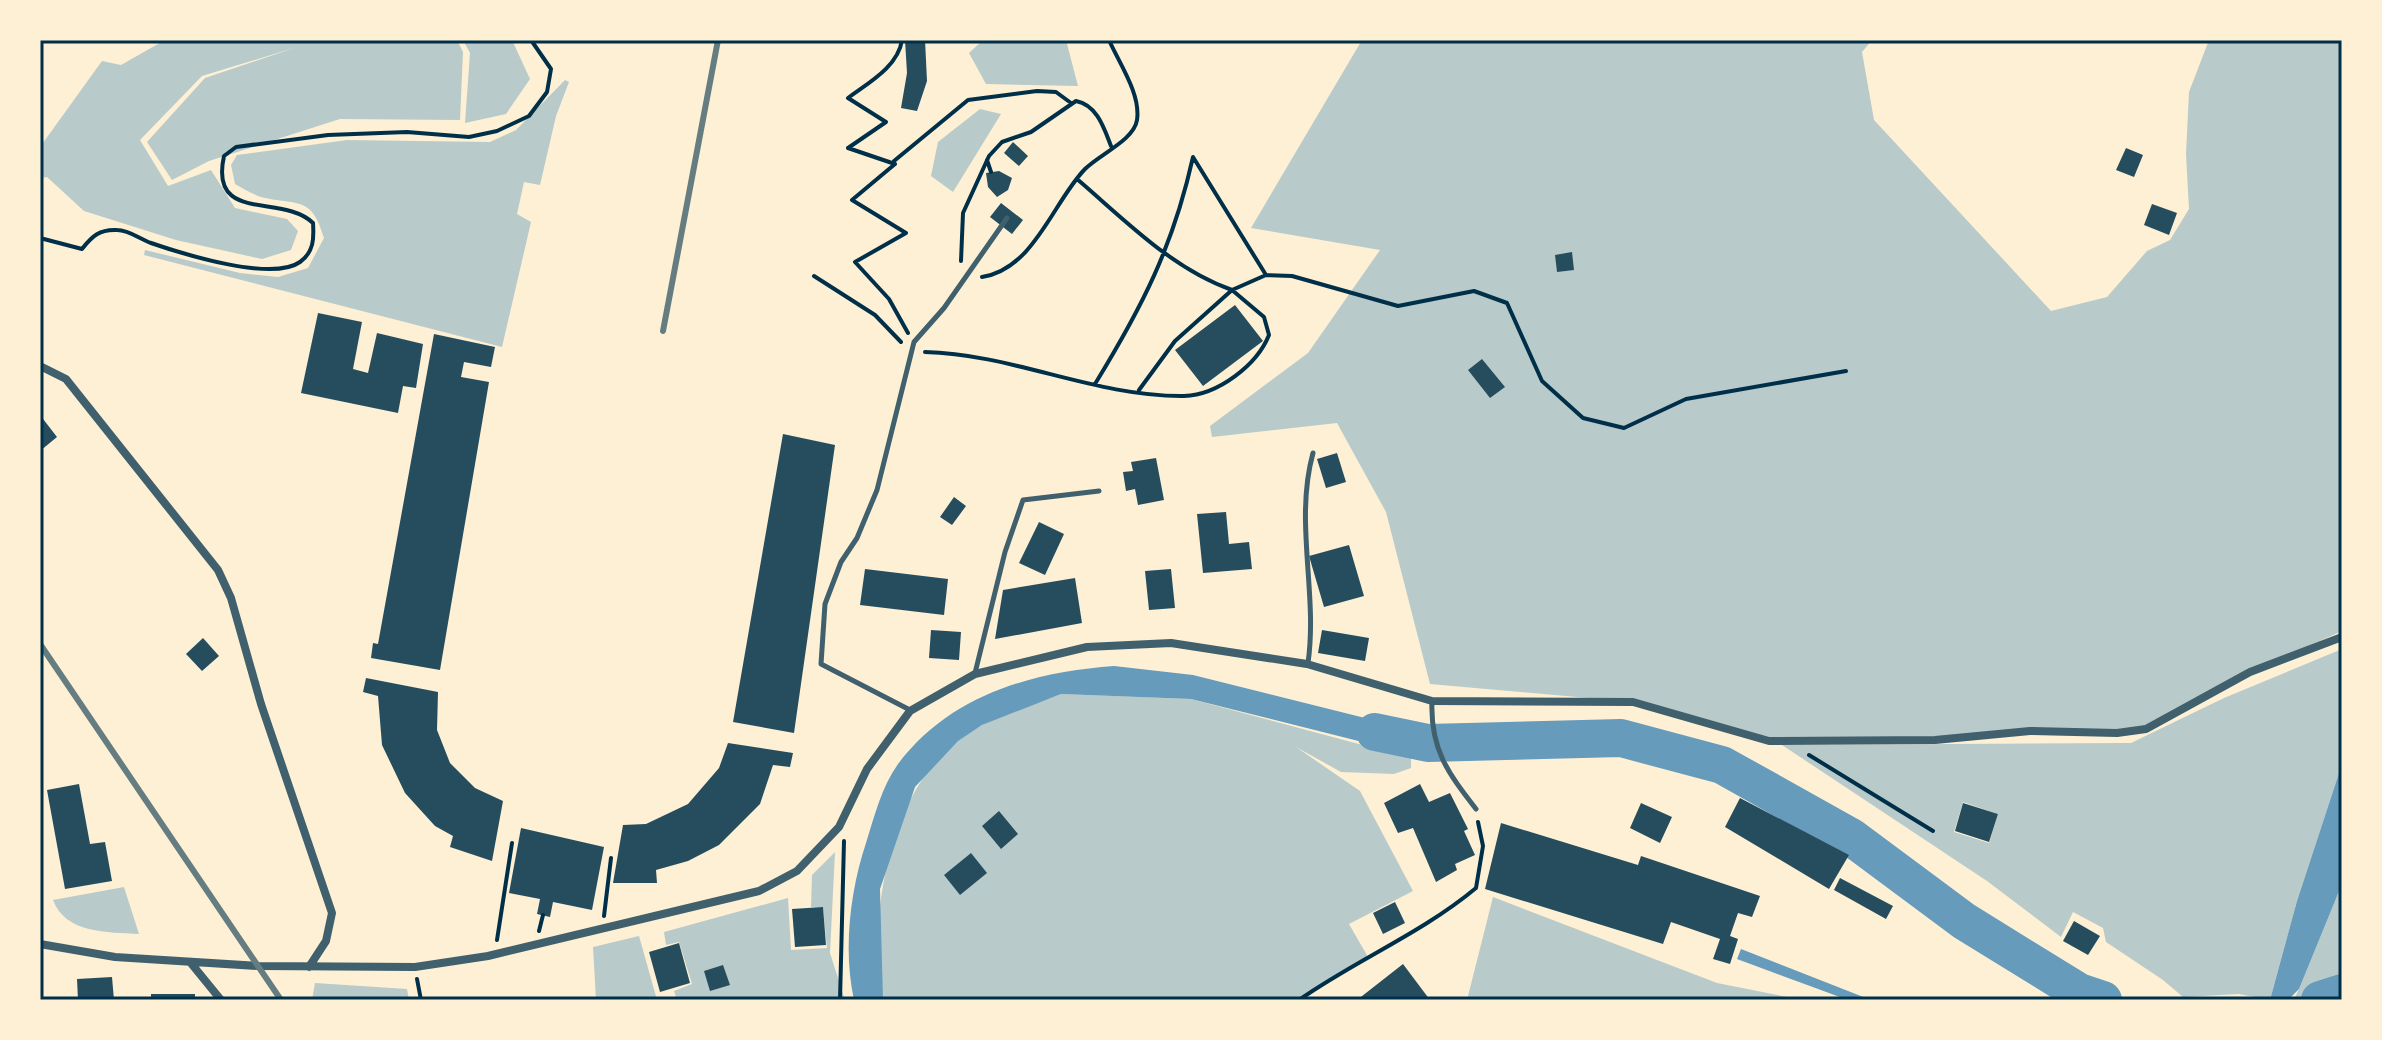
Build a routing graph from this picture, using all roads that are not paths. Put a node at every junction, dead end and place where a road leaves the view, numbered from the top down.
1 (1007, 218) dead end
2 (40, 366) edge
3 (1313, 453) dead end
4 (1099, 491) dead end
5 (2342, 637) edge
6 (1307, 664) junction
7 (975, 674) junction
8 (1432, 701) junction
9 (910, 711) junction
10 (286, 780) junction
11 (276, 781) dead end
12 (1476, 809) road end
13 (40, 944) edge
14 (190, 962) junction
15 (309, 967) junction
16 (221, 1000) edge

1 - 9 lane
2 - 10 street
3 - 6 lane
4 - 7 lane
5 - 8 street
6 - 7 street
6 - 8 street
7 - 9 street
8 - 12 lane
9 - 15 street
10 - 11 lane
10 - 15 street
13 - 14 street
14 - 15 street
14 - 16 street

